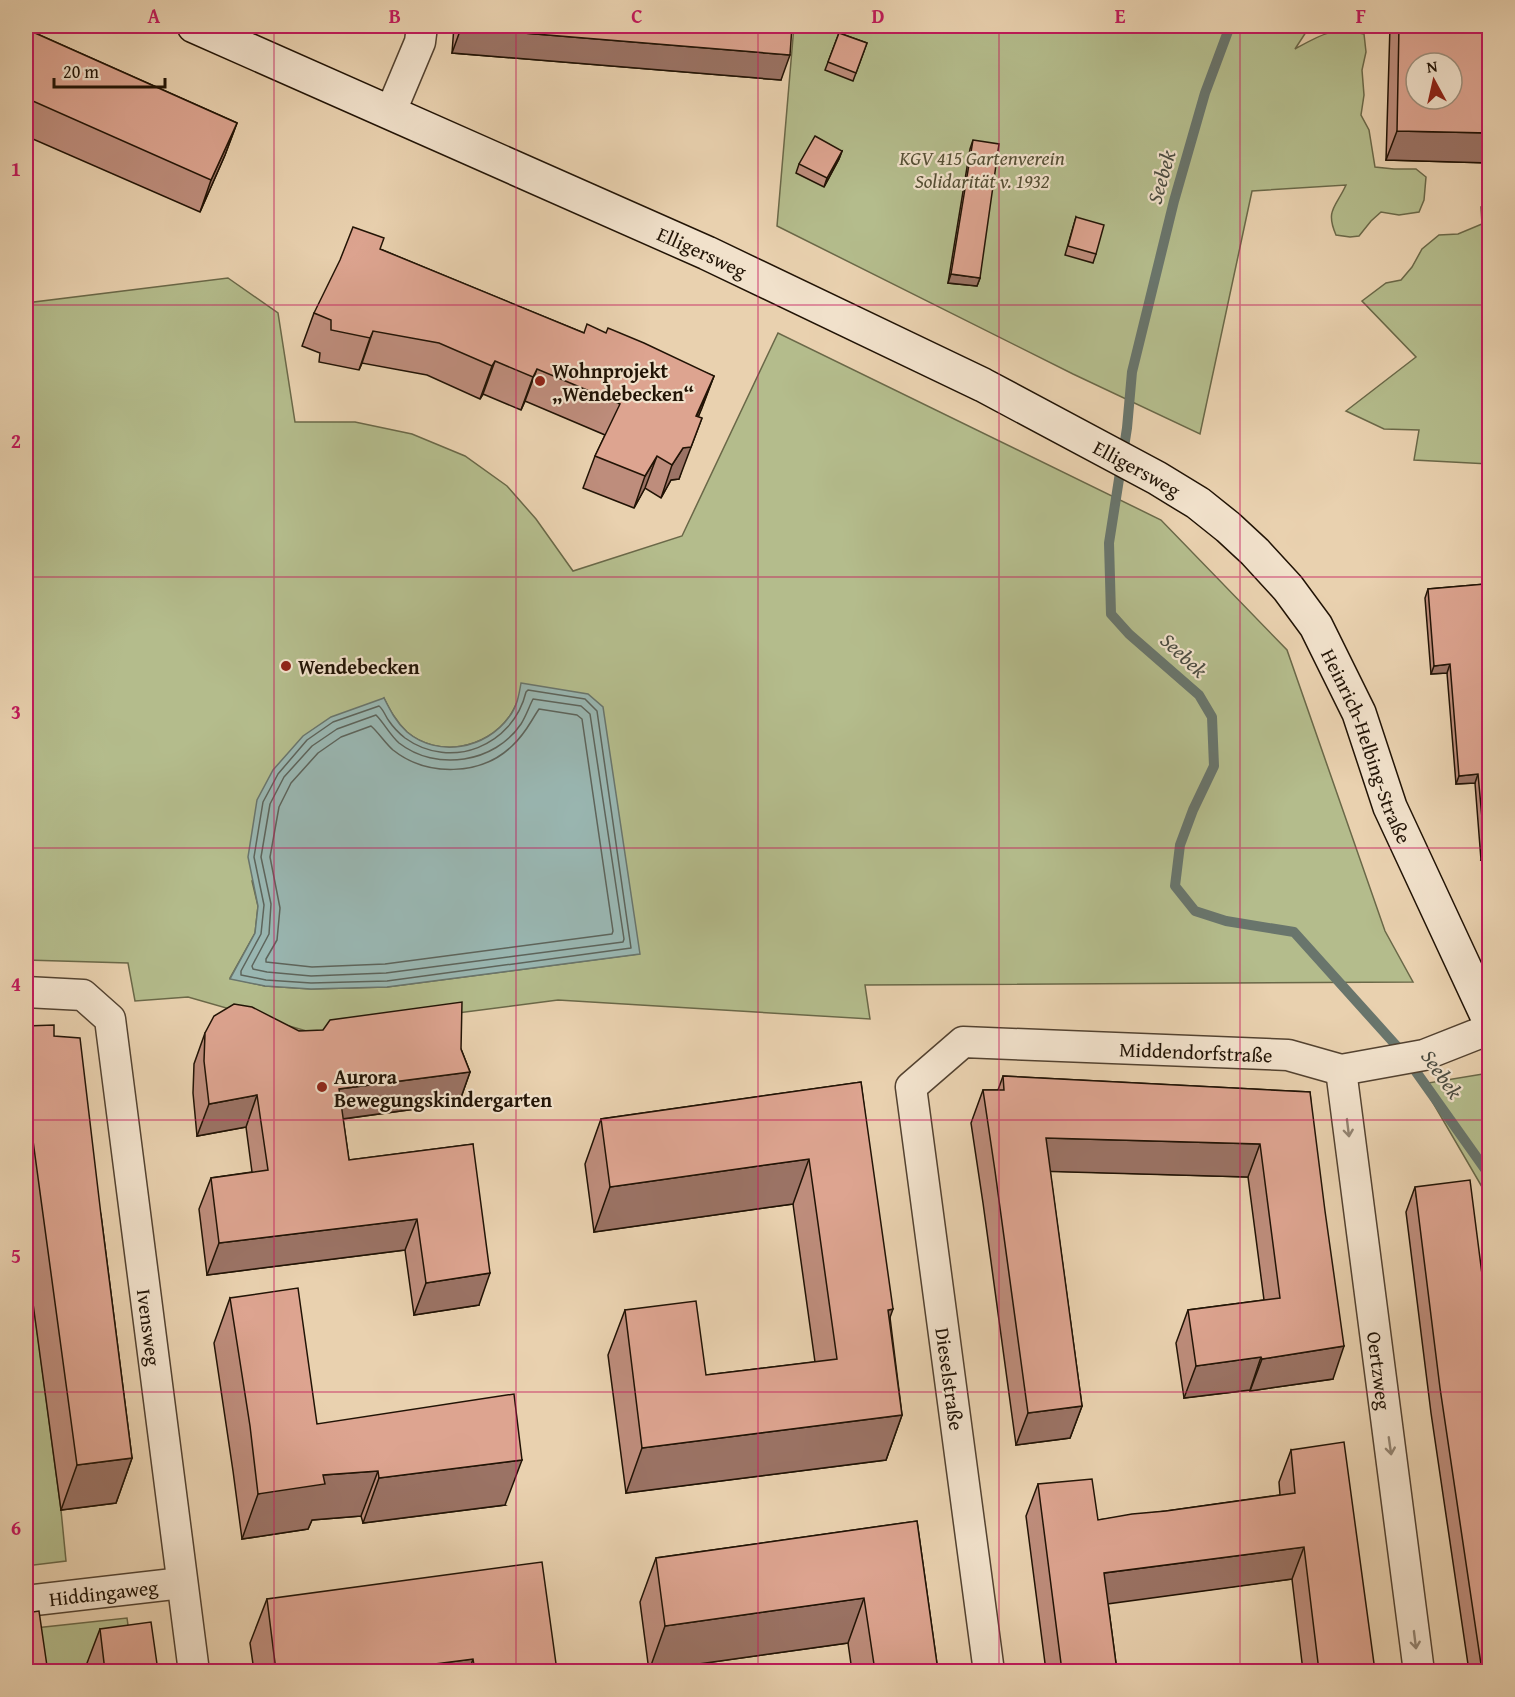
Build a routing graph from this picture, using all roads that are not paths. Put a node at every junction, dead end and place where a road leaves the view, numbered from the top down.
1 (194, 26) edge
2 (422, 26) edge
3 (391, 111) junction
4 (1198, 503) joint
5 (26, 992) edge
6 (1490, 1022) edge
7 (1490, 1029) edge
8 (1341, 1070) junction
9 (911, 1087) joint
10 (182, 1582) junction
11 (26, 1601) edge
12 (194, 1671) edge
13 (989, 1671) edge
14 (1419, 1671) edge

1 - 3 street, Elligersweg
2 - 3 street
3 - 4 street, Elligersweg
4 - 6 street, Heinrich-Helbing-Straße
5 - 10 street, Ivensweg
7 - 8 street, Middendorfstraße
8 - 9 street, Middendorfstraße
8 -> 14 street, Oertzweg
9 - 13 street, Dieselstraße
10 - 11 street, Hiddingaweg
10 - 12 street, Ivensweg

